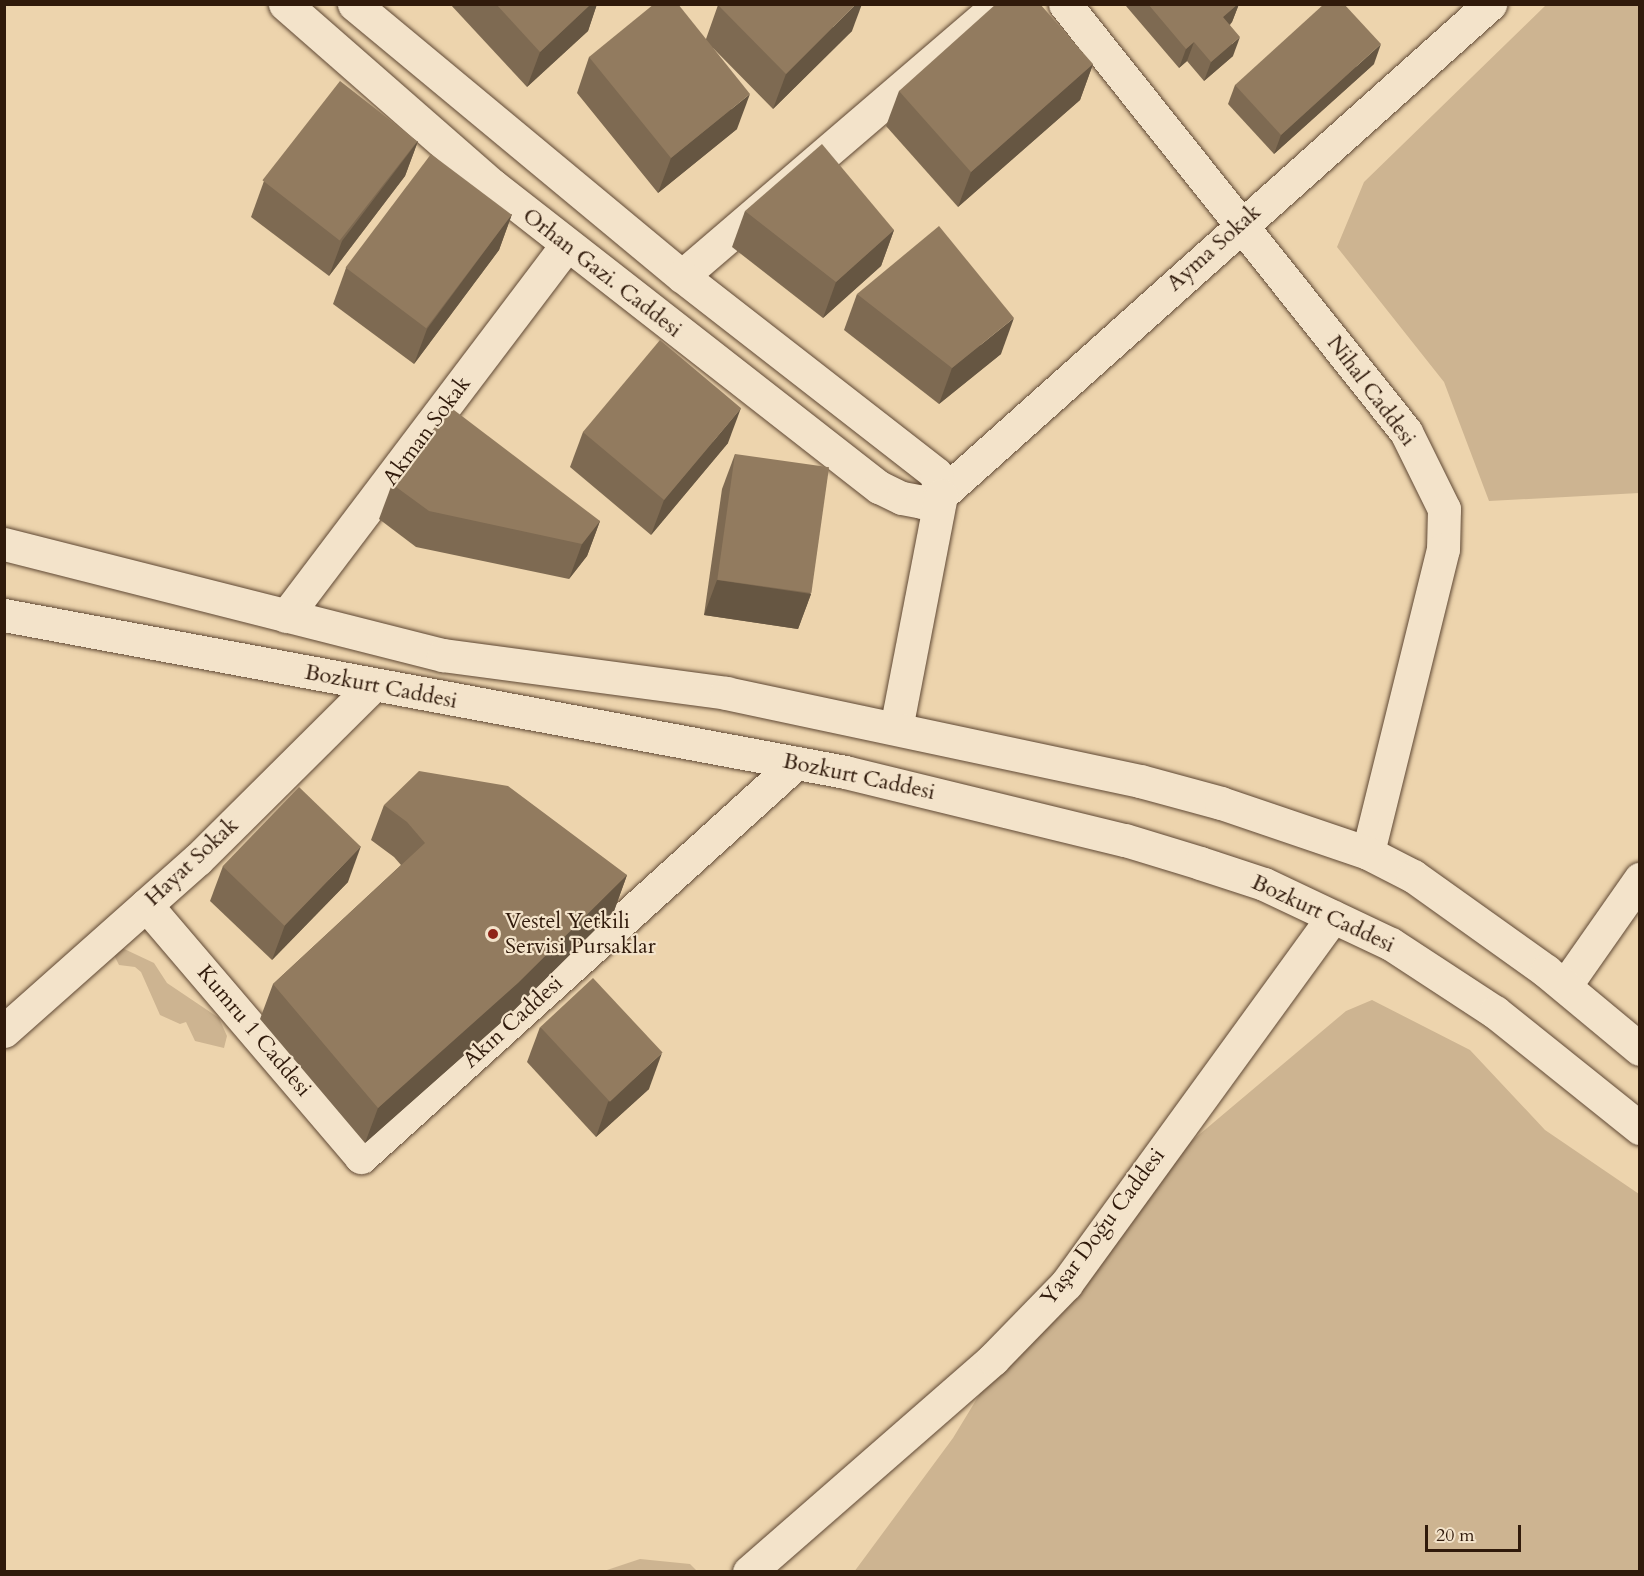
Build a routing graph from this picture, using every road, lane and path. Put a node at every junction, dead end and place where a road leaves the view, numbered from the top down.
1 (285, 4) edge
2 (999, 4) edge
3 (1065, 4) edge
4 (1490, 4) edge
5 (369, 9) edge
6 (332, 45) junction
7 (1240, 224) junction
8 (567, 245) junction
9 (682, 276) junction
10 (941, 495) junction
11 (4, 544) edge
12 (4, 615) edge
13 (286, 616) junction
14 (372, 686) junction
15 (896, 728) junction
16 (796, 763) junction
17 (1368, 853) junction
18 (1640, 879) edge
19 (146, 904) junction
20 (1333, 917) junction
21 (1565, 986) junction
22 (4, 1031) edge
23 (1640, 1049) edge
24 (1640, 1128) edge
25 (361, 1157) joint
26 (749, 1572) edge

1 - 6 street, Orhan Gazi. Caddesi
2 - 9 street
3 - 7 street, Nihal Caddesi
4 - 7 street, Ayma Sokak
5 - 6 street
5 - 9 street, Orhan Gazi. Caddesi
6 - 8 street, Orhan Gazi. Caddesi
7 - 10 street, Ayma Sokak
7 - 17 street, Nihal Caddesi
8 - 10 street, Orhan Gazi. Caddesi
8 - 13 street, Akman Sokak
9 - 10 street, Orhan Gazi. Caddesi
10 - 15 street
11 - 13 street, Bozkurt Caddesi
12 - 14 street, Bozkurt Caddesi
13 - 15 street, Bozkurt Caddesi
14 - 16 street, Bozkurt Caddesi
14 - 19 street, Hayat Sokak
15 - 17 street, Bozkurt Caddesi
16 - 20 street, Bozkurt Caddesi
16 - 25 street, Akın Caddesi
17 - 21 street, Bozkurt Caddesi
18 - 21 street
19 - 22 street, Hayat Sokak
19 - 25 street, Kumru 1 Caddesi
20 - 24 street, Bozkurt Caddesi
20 - 26 street, Yaşar Doğu Caddesi
21 - 23 street, Bozkurt Caddesi

